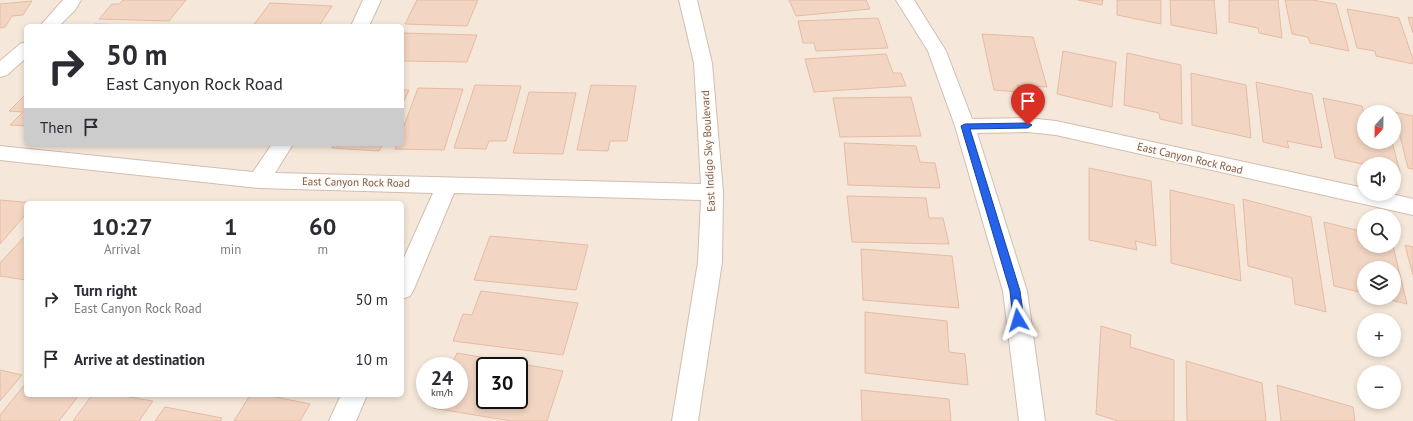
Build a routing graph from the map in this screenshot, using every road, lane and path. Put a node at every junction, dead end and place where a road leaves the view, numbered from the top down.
1 (72, 0) edge
2 (372, 0) edge
3 (688, 0) edge
4 (905, 0) edge
5 (51, 24) edge
6 (361, 24) edge
7 (24, 50) edge
8 (0, 71) edge
9 (965, 126) junction
10 (281, 146) edge
11 (0, 153) edge
12 (258, 180) junction
13 (447, 185) junction
14 (712, 192) junction
15 (1413, 207) edge
16 (404, 284) edge
17 (353, 397) edge
18 (342, 421) edge
19 (685, 421) edge
20 (1032, 421) edge

1 - 5 street
2 - 6 street
3 - 14 street, East Indigo Sky Boulevard
4 - 9 street
7 - 8 street
9 - 15 street, East Canyon Rock Road
9 - 20 street
10 - 12 street
11 - 12 street, East Canyon Rock Road
12 - 13 street, East Canyon Rock Road
13 - 14 street, East Canyon Rock Road
13 - 16 street
14 - 19 street, East Indigo Sky Boulevard
17 - 18 street

